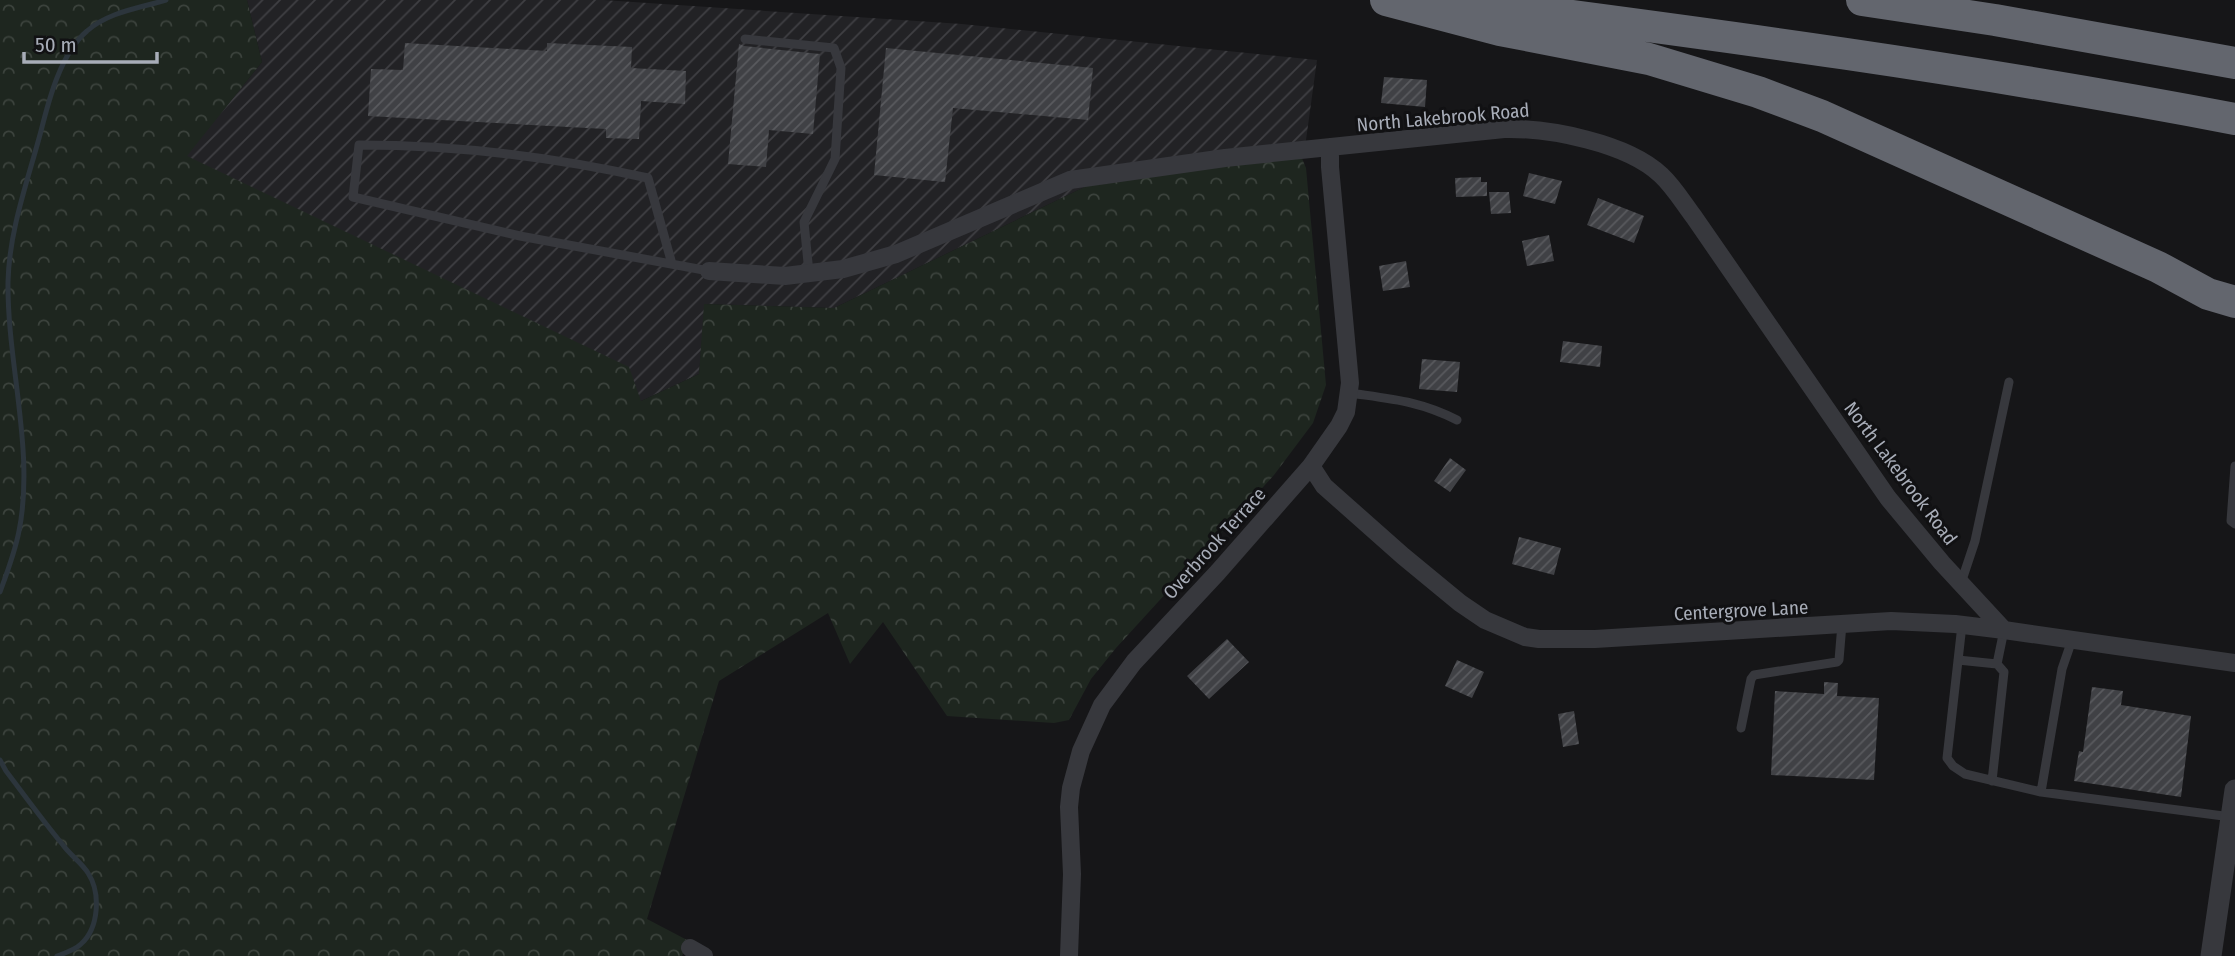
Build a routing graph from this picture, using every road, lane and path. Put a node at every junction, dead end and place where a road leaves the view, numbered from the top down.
1 (1385, 0) edge
2 (1450, 0) edge
3 (1862, 0) edge
4 (745, 39) dead end
5 (2235, 63) edge
6 (2235, 119) edge
7 (1330, 147) junction
8 (672, 264) junction
9 (709, 271) joint
10 (809, 275) junction
11 (2222, 298) edge
12 (2235, 318) edge
13 (2008, 382) dead end
14 (1350, 393) junction
15 (1457, 420) dead end
16 (1311, 466) junction
17 (2235, 466) edge
18 (2235, 524) edge
19 (1961, 583) junction
20 (1842, 624) junction
21 (1962, 625) junction
22 (2004, 629) junction
23 (2072, 639) junction
24 (1958, 660) junction
25 (2235, 663) edge
26 (1997, 664) junction
27 (1741, 728) dead end
28 (1992, 781) junction
29 (2235, 790) edge
30 (2042, 792) junction
31 (2231, 817) junction
32 (1069, 956) edge
33 (2211, 956) edge

1 - 11 highway
2 - 6 highway
3 - 5 highway
4 - 10 lane
7 - 10 street, North Lakebrook Road
7 - 14 street, Overbrook Terrace
7 - 19 street, North Lakebrook Road
8 - 8 lane
8 - 9 lane
9 - 10 street, North Lakebrook Road
11 - 12 highway
13 - 19 lane
14 - 15 lane
14 - 16 street, Overbrook Terrace
16 - 20 street, Centergrove Lane
16 - 32 street, Overbrook Terrace
17 - 18 lane
19 - 22 street, North Lakebrook Road
20 - 21 street, Centergrove Lane
20 - 27 lane
21 - 22 street, Centergrove Lane
21 - 24 lane
22 - 23 street, Centergrove Lane
22 - 26 lane
23 - 25 street, Centergrove Lane
23 - 30 lane
24 - 26 lane
24 - 28 lane
26 - 28 lane
28 - 30 lane
29 - 31 street
30 - 31 lane
31 - 33 street

